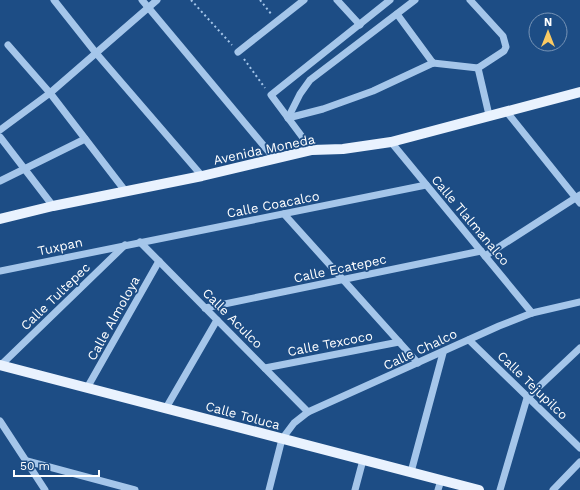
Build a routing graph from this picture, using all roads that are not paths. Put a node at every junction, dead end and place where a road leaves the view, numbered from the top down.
1 (54, 0) edge
2 (142, 0) edge
3 (157, 0) edge
4 (304, 0) edge
5 (337, 0) edge
6 (390, 0) edge
7 (415, 0) edge
8 (470, 0) edge
9 (148, 7) junction
10 (377, 11) junction
11 (397, 14) junction
12 (387, 21) junction
13 (360, 25) junction
14 (8, 45) dead end
15 (238, 52) dead end
16 (96, 53) junction
17 (433, 63) junction
18 (478, 68) junction
19 (580, 92) edge
20 (50, 93) junction
21 (506, 111) junction
22 (489, 115) junction
23 (288, 118) junction
24 (0, 130) edge
25 (0, 137) edge
26 (85, 139) junction
27 (391, 142) junction
28 (312, 150) junction
29 (274, 158) junction
30 (25, 168) junction
31 (202, 176) junction
32 (0, 181) edge
33 (426, 185) junction
34 (126, 192) junction
35 (579, 199) edge
36 (53, 206) junction
37 (284, 214) junction
38 (0, 219) edge
39 (140, 242) junction
40 (125, 245) junction
41 (483, 253) junction
42 (159, 261) junction
43 (0, 271) edge
44 (343, 279) junction
45 (580, 302) edge
46 (205, 308) junction
47 (532, 313) junction
48 (217, 320) junction
49 (469, 340) junction
50 (399, 342) junction
51 (580, 348) edge
52 (443, 353) junction
53 (418, 364) junction
54 (1, 365) edge
55 (265, 368) junction
56 (87, 388) junction
57 (527, 398) junction
58 (166, 408) junction
59 (308, 412) junction
60 (0, 421) edge
61 (282, 439) junction
62 (580, 448) edge
63 (363, 460) junction
64 (27, 461) junction
65 (580, 462) edge
66 (411, 472) junction
67 (440, 485) edge
68 (45, 490) edge
69 (135, 490) edge
70 (270, 490) edge
71 (355, 490) edge
72 (479, 490) edge
73 (500, 490) edge
74 (553, 490) edge

1 - 16 street
2 - 9 street
3 - 9 street
4 - 15 street
5 - 13 street
6 - 10 street
7 - 11 street
8 - 18 street
9 - 16 street
9 - 29 street
10 - 12 street
10 - 13 street
11 - 12 street
11 - 17 street
12 - 23 street
13 - 23 street
14 - 20 street
16 - 20 street
16 - 31 street
17 - 18 street
17 - 23 street
18 - 22 street
19 - 21 main road, Avenida Moneda
20 - 24 street
20 - 26 street
21 - 22 main road, Avenida Moneda
21 - 35 street
22 - 27 main road, Avenida Moneda
23 - 28 street
25 - 30 street
26 - 30 street
26 - 34 street
27 - 28 main road, Avenida Moneda
27 - 33 street, Calle Tlalmanalco
28 - 29 main road, Avenida Moneda
29 - 31 main road, Avenida Moneda
30 - 32 street
30 - 36 street
31 - 34 main road, Avenida Moneda
33 - 37 street, Calle Coacalco
33 - 41 street, Calle Tlalmanalco
34 - 36 main road, Avenida Moneda
35 - 41 street, Calle Ecatepec
36 - 38 main road, Avenida Moneda
37 - 39 street, Calle Coacalco
37 - 44 street
39 - 40 street, Calle Coacalco
39 - 42 street, Calle Aculco
40 - 43 street, Tuxpan
40 - 54 street, Calle Tultepec
41 - 44 street, Calle Ecatepec
41 - 47 street, Calle Tlalmanalco
42 - 46 street, Calle Aculco
42 - 56 street, Calle Almoloya
44 - 46 street, Calle Ecatepec
44 - 50 street
45 - 47 street, Calle Chalco
46 - 48 street, Calle Aculco
47 - 49 street, Calle Chalco
48 - 55 street, Calle Aculco
48 - 58 street
49 - 52 street, Calle Chalco
49 - 57 street, Calle Tejupilco
50 - 53 street
50 - 55 street, Calle Texcoco
51 - 57 street
52 - 53 street, Calle Chalco
52 - 66 street
53 - 59 street, Calle Chalco
54 - 56 main road, Calle Toluca
55 - 59 street, Calle Aculco
56 - 58 main road, Calle Toluca
57 - 62 street, Calle Tejupilco
57 - 73 street
58 - 61 main road, Calle Toluca
59 - 61 street, Calle Chalco
60 - 64 street
61 - 63 main road, Calle Toluca
61 - 70 street
63 - 66 main road, Calle Toluca
63 - 71 street
64 - 68 street
64 - 69 street
65 - 74 street
66 - 67 main road, Calle Toluca
67 - 72 main road, Calle Toluca

